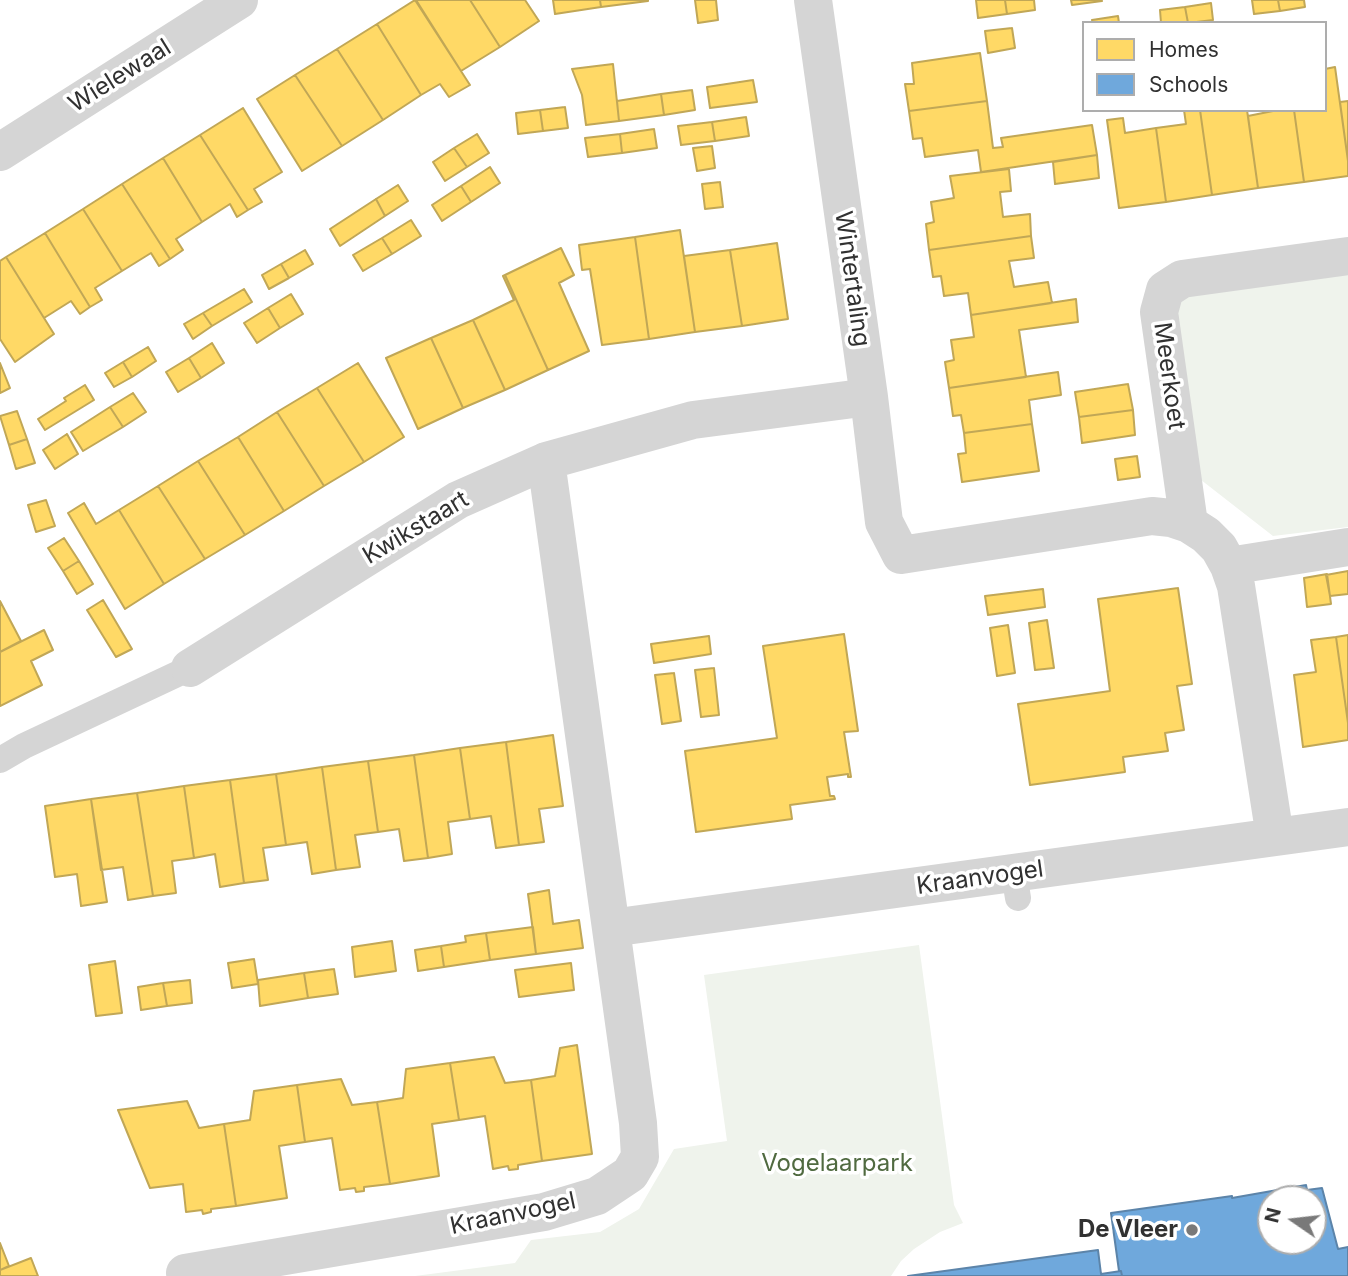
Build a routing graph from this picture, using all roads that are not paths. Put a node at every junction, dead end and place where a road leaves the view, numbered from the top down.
1 (239, 0) edge
2 (813, 0) edge
3 (0, 152) edge
4 (1348, 256) edge
5 (869, 397) junction
6 (546, 461) junction
7 (1189, 524) junction
8 (1348, 547) edge
9 (1229, 566) junction
10 (190, 668) joint
11 (0, 760) edge
12 (1348, 827) edge
13 (1289, 843) junction
14 (611, 928) junction
15 (185, 1273) dead end

1 - 3 street, Wielewaal
2 - 5 street, Wintertaling
4 - 7 street, Meerkoet
5 - 6 street, Kwikstaart
5 - 7 street, Wintertaling
6 - 10 street, Kwikstaart
6 - 14 street, Kraanvogel
7 - 9 street
8 - 9 street
9 - 13 street
10 - 11 lane, Kwikstaart
12 - 13 street, Kraanvogel
13 - 14 street, Kraanvogel
14 - 15 street, Kraanvogel

